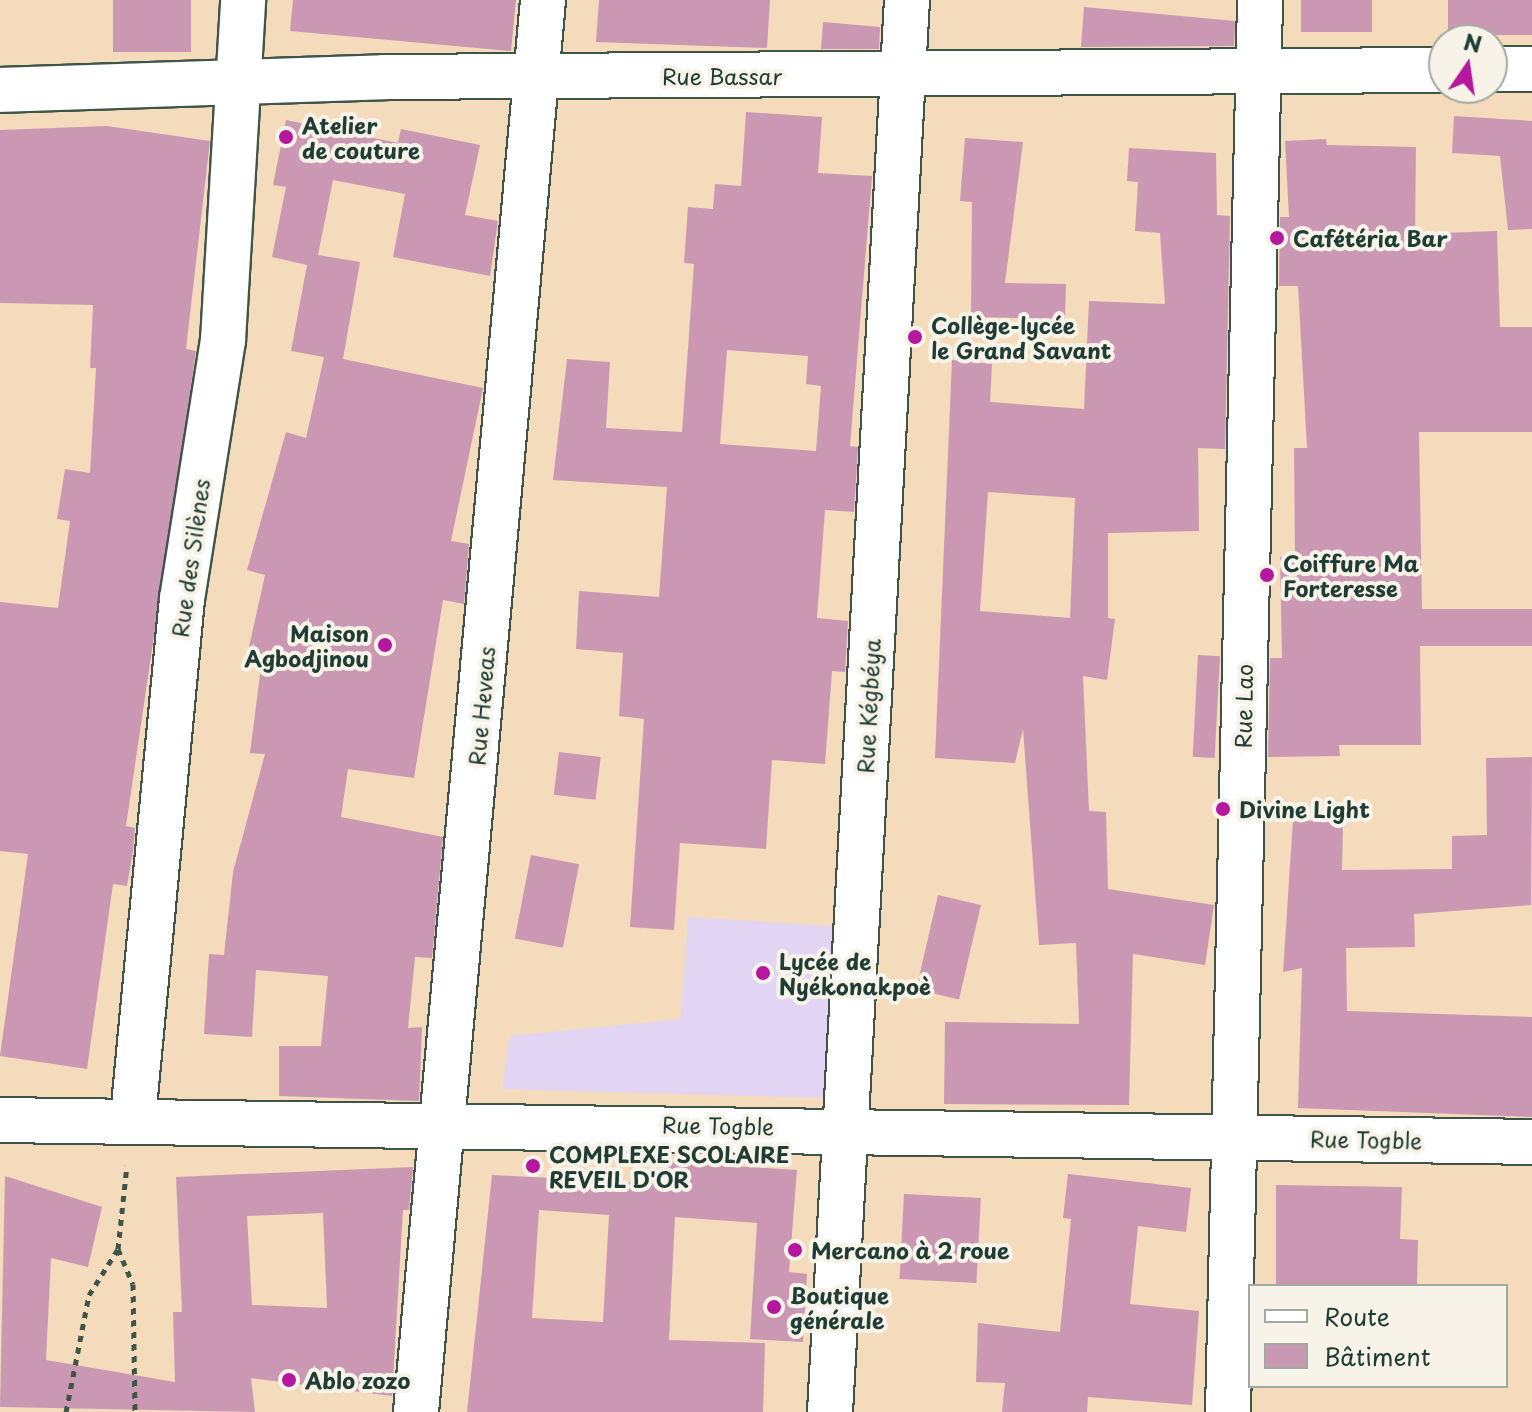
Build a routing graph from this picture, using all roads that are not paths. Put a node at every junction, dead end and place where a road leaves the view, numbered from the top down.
1 (243, 0) edge
2 (543, 0) edge
3 (907, 0) edge
4 (1260, 0) edge
5 (1508, 69) edge
6 (1532, 69) edge
7 (1428, 70) edge
8 (1258, 71) junction
9 (902, 75) junction
10 (536, 78) junction
11 (235, 80) junction
12 (0, 90) edge
13 (133, 1117) junction
14 (0, 1120) edge
15 (443, 1122) junction
16 (845, 1127) junction
17 (1233, 1137) junction
18 (1532, 1142) edge
19 (416, 1412) edge
20 (830, 1412) edge
21 (1228, 1412) edge

1 - 11 street, Rue des Silènes
2 - 10 street, Rue Heveas
3 - 9 street, Rue Kégbéya
4 - 8 street, Rue Lao
5 - 6 street
7 - 8 street, Rue Bassar
8 - 9 street, Rue Bassar
8 - 17 street, Rue Lao
9 - 10 street, Rue Bassar
9 - 16 street, Rue Kégbéya
10 - 11 street, Rue Bassar
10 - 15 street, Rue Heveas
11 - 12 street, Rue Bassar
11 - 13 street, Rue des Silènes
13 - 14 street, Rue Togble
13 - 15 street, Rue Togble
15 - 16 street, Rue Togble
15 - 19 street, Rue Heveas
16 - 17 street, Rue Togble
16 - 20 street, Rue Kégbéya
17 - 18 street, Rue Togble
17 - 21 street, Rue Lao

